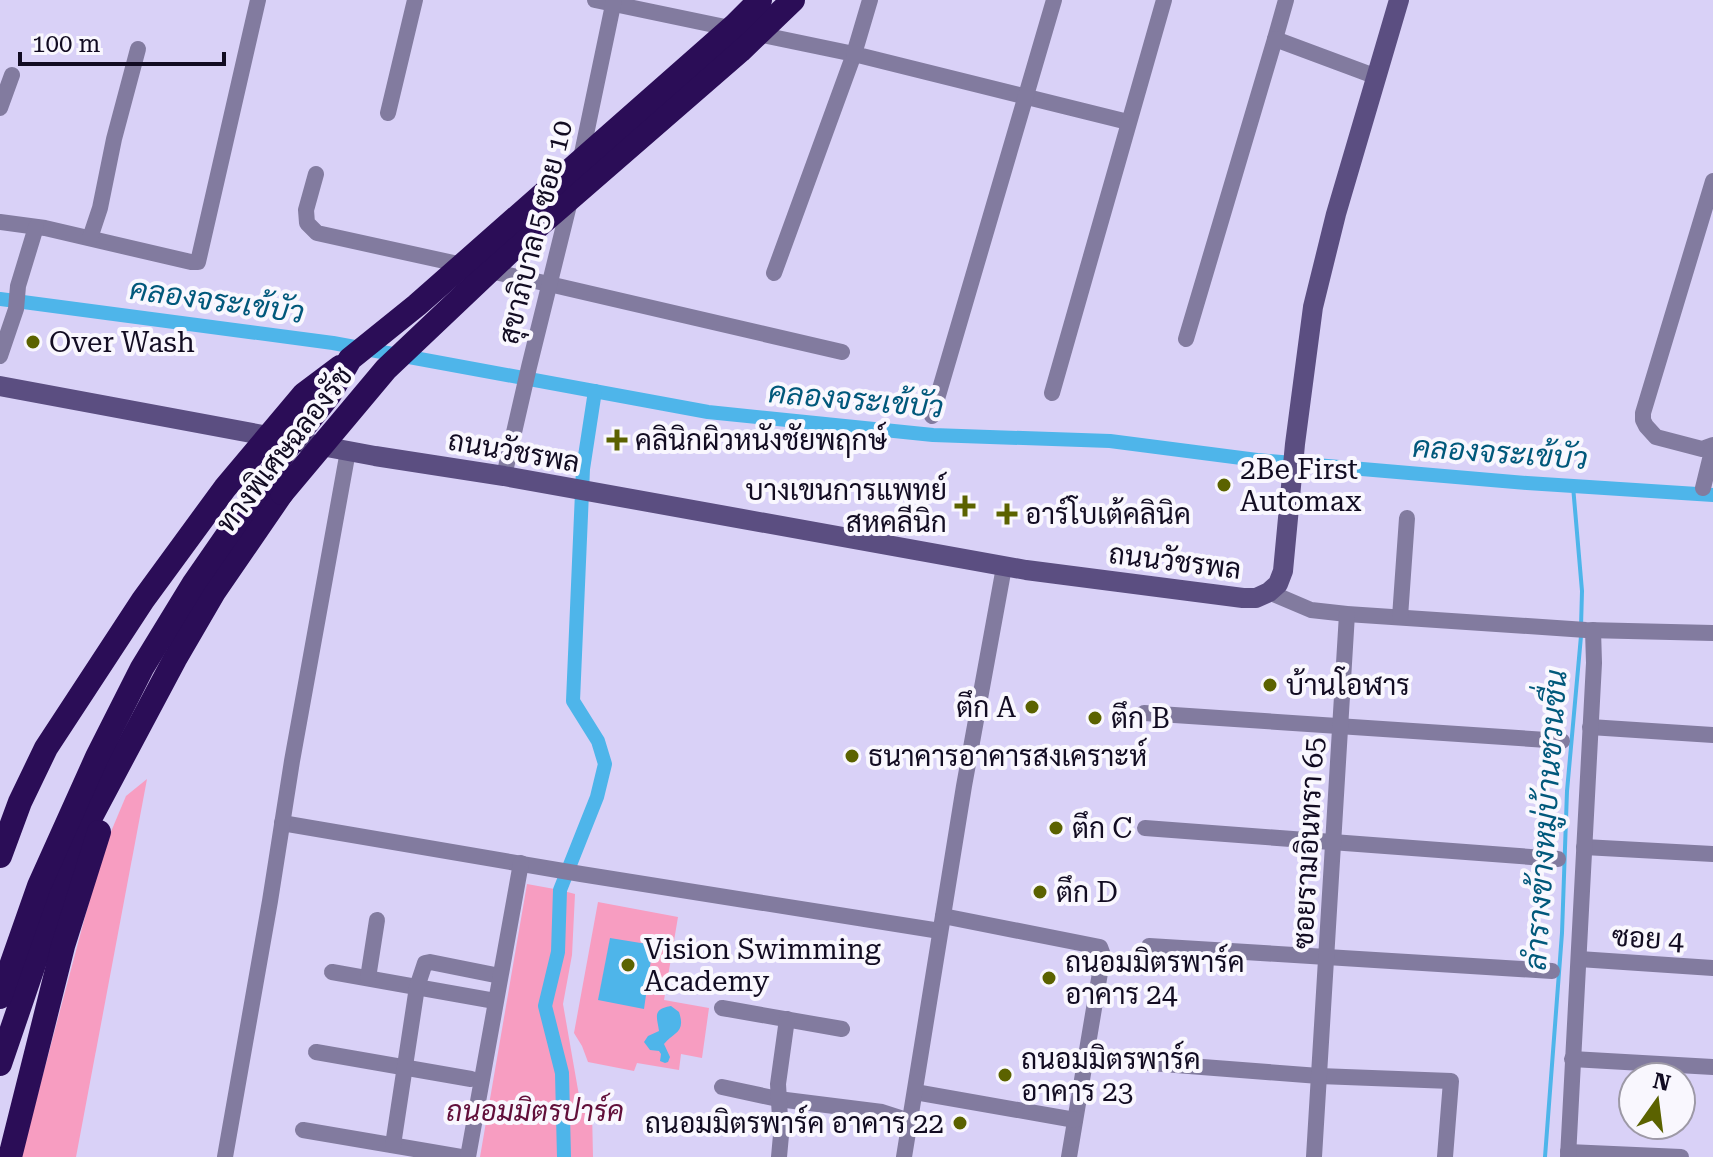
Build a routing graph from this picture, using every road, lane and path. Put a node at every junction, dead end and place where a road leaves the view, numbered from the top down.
1 (258, 0) edge
2 (415, 0) edge
3 (595, 0) edge
4 (760, 0) edge
5 (793, 0) edge
6 (870, 0) edge
7 (1054, 0) edge
8 (1164, 0) edge
9 (1286, 0) edge
10 (1399, 0) edge
11 (614, 2) edge
12 (1275, 39) junction
13 (138, 49) dead end
14 (854, 54) junction
15 (12, 75) dead end
16 (1377, 77) junction
17 (1024, 96) junction
18 (0, 108) edge
19 (388, 113) dead end
20 (1128, 122) junction
21 (316, 174) dead end
22 (1713, 181) edge
23 (0, 222) edge
24 (36, 227) junction
25 (90, 238) junction
26 (774, 273) dead end
27 (549, 284) junction
28 (1186, 339) dead end
29 (842, 352) dead end
30 (0, 356) edge
31 (350, 359) junction
32 (0, 386) edge
33 (1052, 393) dead end
34 (932, 416) dead end
35 (1713, 446) edge
36 (348, 451) junction
37 (504, 476) junction
38 (1703, 488) dead end
39 (1407, 518) dead end
40 (1004, 567) junction
41 (1269, 592) junction
42 (1347, 614) junction
43 (1400, 617) junction
44 (1584, 630) junction
45 (1713, 633) edge
46 (1144, 713) dead end
47 (1341, 727) junction
48 (1590, 727) junction
49 (1713, 735) edge
50 (1562, 741) dead end
51 (112, 775) junction
52 (282, 823) junction
53 (1145, 828) dead end
54 (1334, 842) junction
55 (1584, 847) junction
56 (1713, 854) edge
57 (0, 856) edge
58 (1558, 859) dead end
59 (521, 863) junction
60 (377, 920) dead end
61 (941, 923) junction
62 (1149, 946) dead end
63 (1327, 958) junction
64 (1579, 959) junction
65 (1713, 968) edge
66 (1552, 971) dead end
67 (332, 972) dead end
68 (500, 976) junction
69 (368, 978) junction
70 (417, 987) junction
71 (0, 997) edge
72 (495, 1001) junction
73 (722, 1008) dead end
74 (787, 1019) junction
75 (842, 1029) dead end
76 (316, 1052) dead end
77 (1572, 1059) junction
78 (1124, 1061) dead end
79 (0, 1064) edge
80 (405, 1067) junction
81 (1713, 1067) edge
82 (1319, 1076) junction
83 (471, 1079) dead end
84 (722, 1087) dead end
85 (915, 1092) junction
86 (778, 1099) junction
87 (1075, 1120) junction
88 (910, 1121) junction
89 (303, 1130) dead end
90 (393, 1145) junction
91 (1568, 1154) edge
92 (10, 1157) edge
93 (225, 1157) edge
94 (461, 1157) edge
95 (468, 1157) edge
96 (779, 1157) edge
97 (904, 1157) edge
98 (1069, 1157) edge
99 (1314, 1157) edge
100 (1445, 1157) edge
101 (1681, 1157) edge

1 - 25 street
2 - 19 street
3 - 11 street
4 - 31 highway, ทางพิเศษฉลองรัช, bridge
5 - 51 highway, ทางพิเศษฉลองรัช, bridge
6 - 14 street
7 - 17 street
8 - 20 street
9 - 12 street
10 - 16 main road, ถนนวัชรพล
11 - 14 street
11 - 27 street, สุขาภิบาล 5 ซอย 10
12 - 16 street
12 - 28 street
13 - 25 street
14 - 17 street
14 - 26 street
15 - 18 street
16 - 41 main road, ถนนวัชรพล
17 - 20 street
17 - 34 street
20 - 33 street
21 - 27 street
22 - 35 street
23 - 24 street
24 - 25 street
24 - 30 street
27 - 29 street
27 - 37 street, สุขาภิบาล 5 ซอย 10
31 - 57 highway, bridge
31 - 71 highway, ทางพิเศษฉลองรัช, bridge
32 - 36 main road, ถนนวัชรพล
35 - 38 street
36 - 37 main road, ถนนวัชรพล
36 - 52 street
37 - 40 main road, ถนนวัชรพล
39 - 43 street
40 - 41 main road, ถนนวัชรพล
40 - 61 street
41 - 42 street
42 - 43 street
42 - 47 street, ซอยรามอินทรา 65
43 - 44 street
44 - 45 street
44 - 48 street
46 - 47 street
47 - 50 street
47 - 54 street, ซอยรามอินทรา 65
48 - 49 street
48 - 55 street
51 - 79 highway, ทางพิเศษฉลองรัช
51 - 92 highway
52 - 59 street
52 - 93 street
53 - 54 street
54 - 58 street
54 - 63 street, ซอยรามอินทรา 65
55 - 56 street
55 - 64 street
59 - 61 street
59 - 68 street
60 - 69 street
61 - 85 street
61 - 87 street
62 - 63 street
63 - 66 street
63 - 82 street, ซอยรามอินทรา 65
64 - 65 street, ซอย 4
64 - 77 street
67 - 69 street
68 - 70 street
68 - 72 street
69 - 70 street
70 - 72 street
70 - 80 street
72 - 95 street
73 - 74 street
74 - 75 street
74 - 86 street
76 - 80 street
77 - 81 street
77 - 91 street
78 - 82 street
80 - 83 street
80 - 90 street
82 - 99 street, ซอยรามอินทรา 65
82 - 100 street
84 - 86 street
85 - 87 street
85 - 88 street
86 - 88 street
86 - 96 street
87 - 98 street
88 - 97 street
89 - 90 street
90 - 94 street
91 - 101 street

